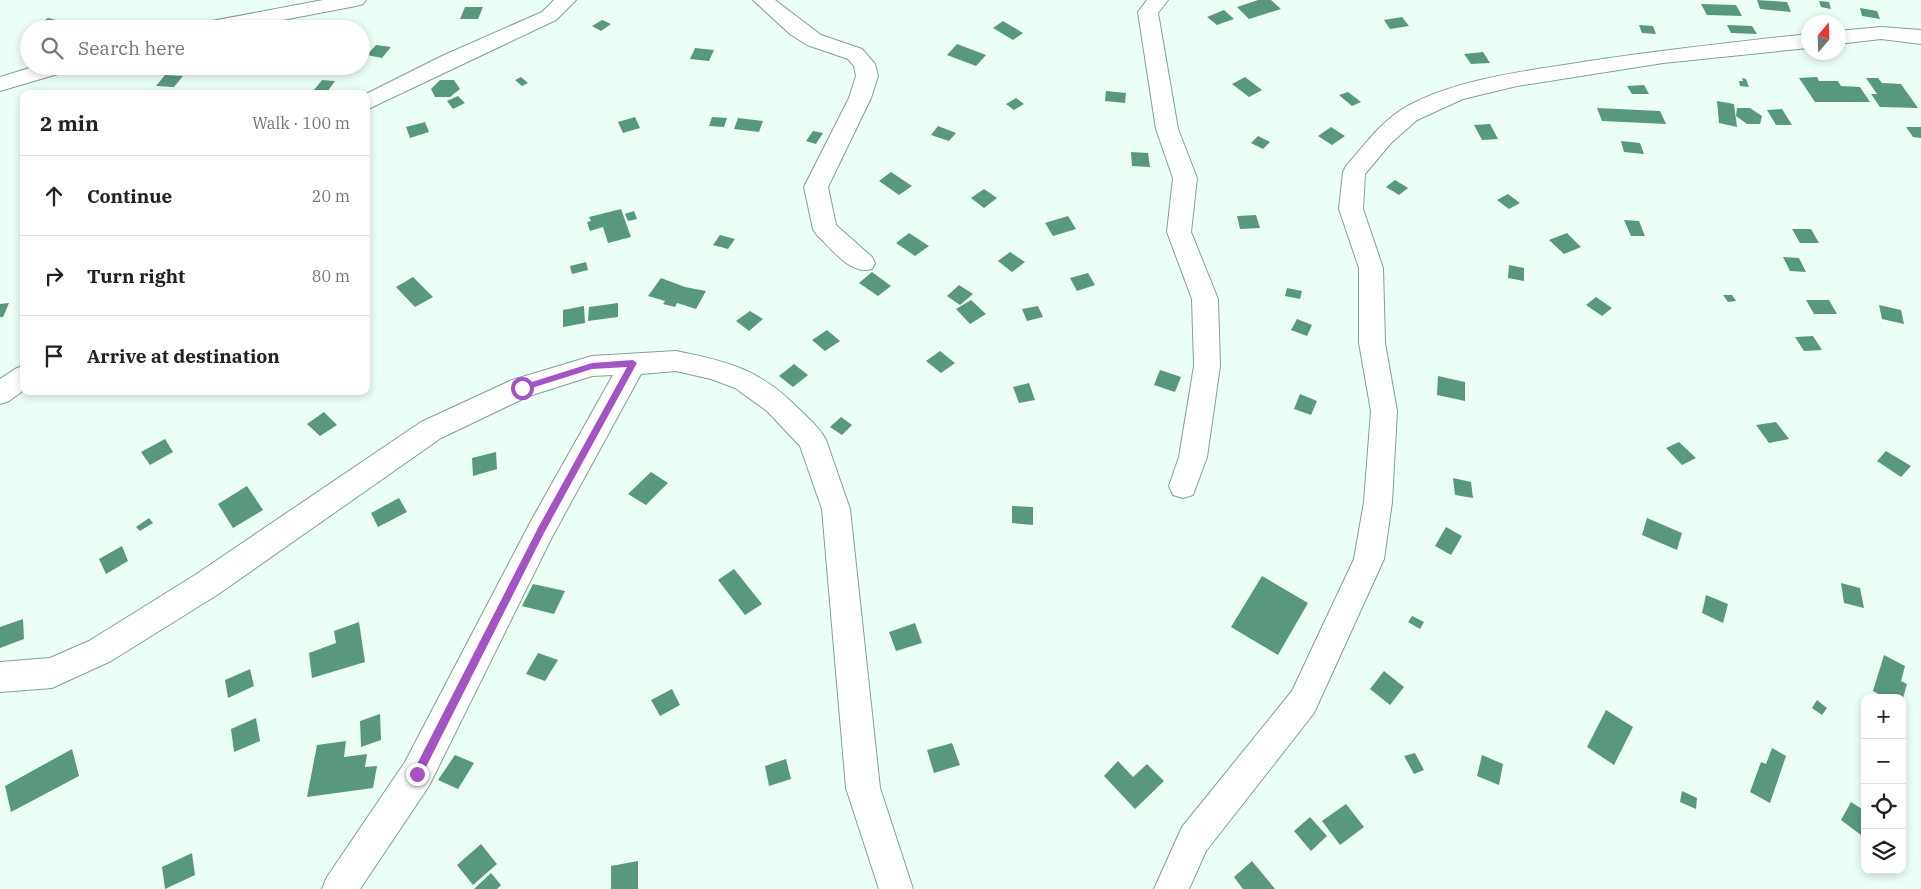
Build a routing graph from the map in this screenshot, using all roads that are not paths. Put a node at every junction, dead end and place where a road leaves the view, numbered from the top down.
1 (356, 0) edge
2 (566, 0) edge
3 (763, 0) edge
4 (1158, 0) edge
5 (249, 20) edge
6 (1846, 37) edge
7 (1921, 38) edge
8 (1801, 42) edge
9 (31, 75) edge
10 (0, 84) edge
11 (370, 101) edge
12 (863, 263) dead end
13 (633, 363) junction
14 (20, 379) edge
15 (0, 393) edge
16 (1183, 486) dead end
17 (0, 677) edge
18 (339, 889) edge
19 (896, 889) edge
20 (1171, 889) edge

1 - 5 street
2 - 11 street
3 - 12 street
4 - 16 street
6 - 7 street
8 - 20 street
9 - 10 street
13 - 17 street
13 - 18 street
13 - 19 street
14 - 15 street

